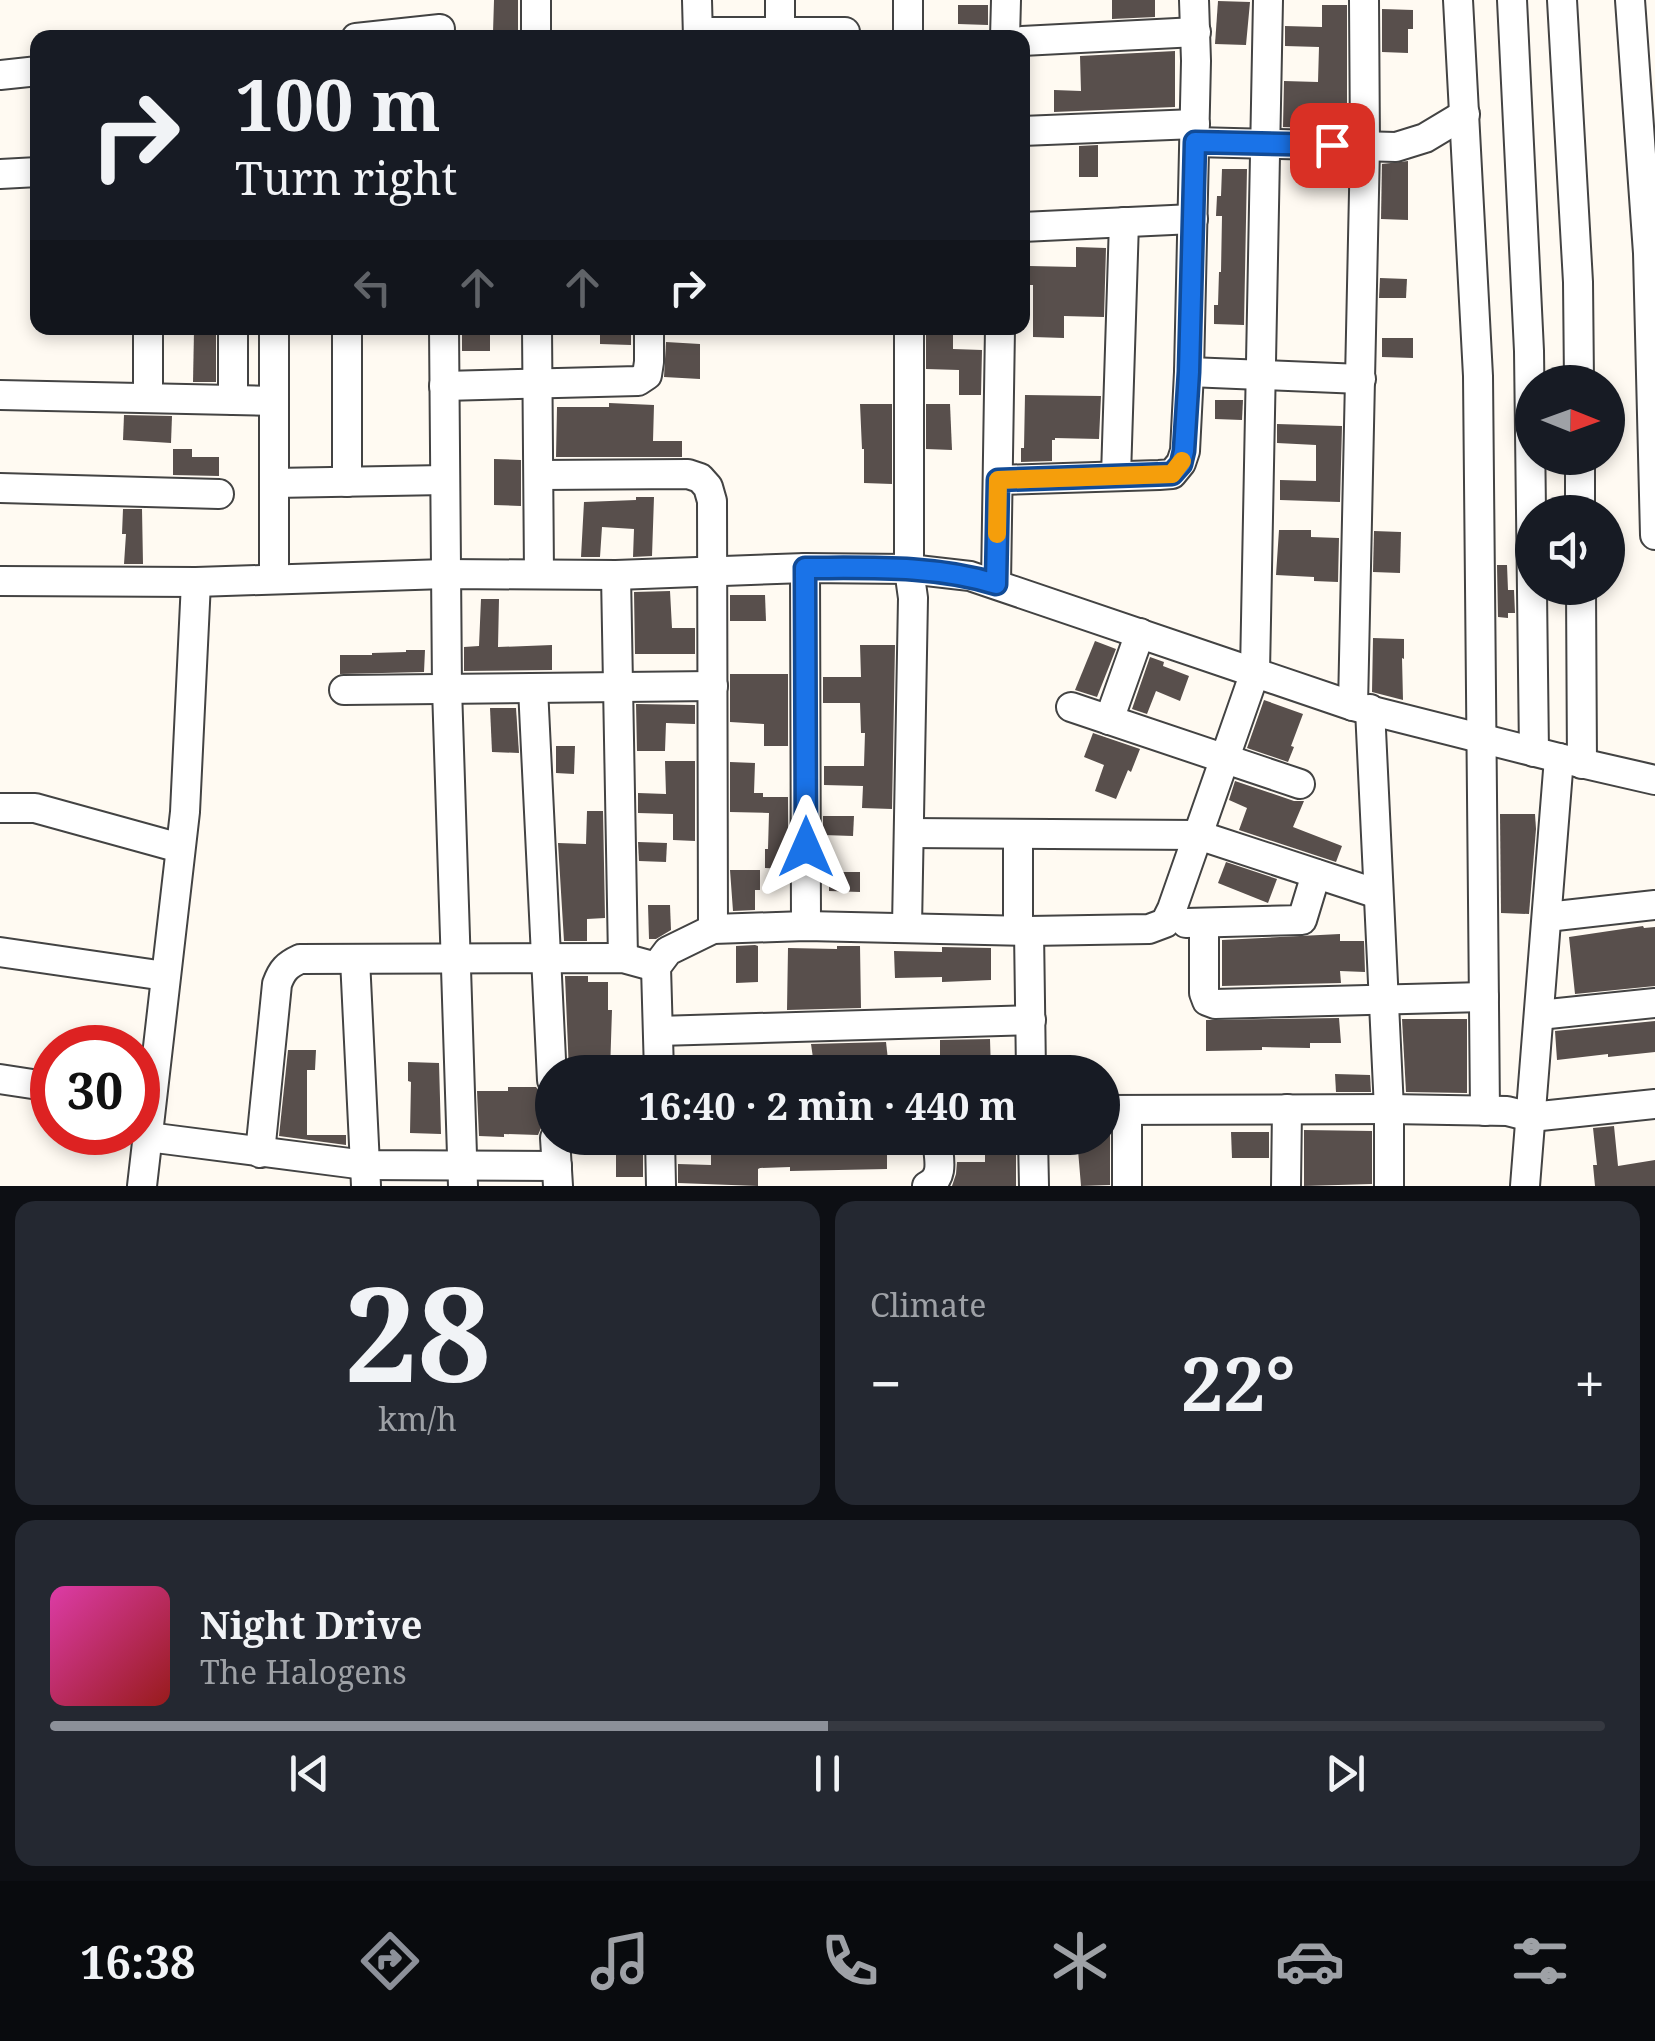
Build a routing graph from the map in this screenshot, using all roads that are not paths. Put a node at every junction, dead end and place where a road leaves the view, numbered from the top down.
1 (440, 0) edge
2 (536, 0) edge
3 (697, 0) edge
4 (780, 0) edge
5 (908, 0) edge
6 (1006, 0) edge
7 (1194, 0) edge
8 (1268, 0) edge
9 (1364, 0) edge
10 (1458, 0) edge
11 (1512, 0) edge
12 (1562, 0) edge
13 (1630, 0) edge
14 (440, 30) edge
15 (536, 30) edge
16 (698, 30) edge
17 (780, 30) edge
18 (908, 30) edge
19 (1005, 30) edge
20 (1196, 32) junction
21 (1030, 41) edge
22 (30, 72) edge
23 (0, 75) edge
24 (1464, 114) junction
25 (1030, 131) edge
26 (1195, 133) junction
27 (1266, 142) junction
28 (1365, 146) junction
29 (30, 172) edge
30 (0, 174) edge
31 (1193, 219) junction
32 (1124, 222) junction
33 (1030, 227) edge
34 (1652, 253) edge
35 (148, 335) edge
36 (233, 335) edge
37 (274, 335) edge
38 (347, 335) edge
39 (444, 335) edge
40 (537, 335) edge
41 (649, 335) edge
42 (908, 335) edge
43 (1000, 335) edge
44 (1580, 365) edge
45 (1189, 372) junction
46 (1262, 376) junction
47 (1361, 379) junction
48 (538, 384) junction
49 (444, 386) junction
50 (0, 395) edge
51 (148, 398) junction
52 (234, 400) junction
53 (274, 401) junction
54 (540, 475) junction
55 (1116, 476) junction
56 (446, 480) junction
57 (998, 480) junction
58 (346, 482) junction
59 (274, 483) junction
60 (0, 488) edge
61 (220, 494) dead end
62 (1655, 535) edge
63 (805, 568) junction
64 (909, 569) junction
65 (714, 570) junction
66 (445, 574) junction
67 (539, 574) junction
68 (616, 575) junction
69 (274, 578) junction
70 (0, 581) edge
71 (196, 582) junction
72 (996, 584) junction
73 (1579, 605) edge
74 (1140, 632) junction
75 (1255, 672) junction
76 (714, 686) junction
77 (446, 688) junction
78 (533, 688) junction
79 (618, 688) junction
80 (344, 690) dead end
81 (1070, 707) dead end
82 (1361, 708) junction
83 (1109, 720) junction
84 (1480, 736) junction
85 (1559, 758) junction
86 (1225, 759) junction
87 (1655, 780) edge
88 (1300, 784) dead end
89 (0, 808) edge
90 (909, 833) junction
91 (1018, 834) junction
92 (1198, 836) junction
93 (180, 848) junction
94 (1316, 874) junction
95 (1378, 894) junction
96 (1655, 905) edge
97 (1546, 917) junction
98 (1164, 923) junction
99 (1204, 923) junction
100 (806, 926) junction
101 (907, 927) junction
102 (713, 930) junction
103 (1024, 931) junction
104 (0, 952) edge
105 (623, 958) junction
106 (355, 959) junction
107 (546, 959) junction
108 (456, 960) junction
109 (656, 968) junction
110 (165, 976) junction
111 (1484, 997) junction
112 (1384, 1000) junction
113 (1655, 1003) edge
114 (1539, 1016) junction
115 (1030, 1020) junction
116 (157, 1025) edge
117 (658, 1030) junction
118 (551, 1055) edge
119 (659, 1055) edge
120 (1031, 1055) edge
121 (0, 1079) edge
122 (30, 1084) edge
123 (1655, 1104) edge
124 (1389, 1108) junction
125 (1287, 1109) junction
126 (1120, 1110) edge
127 (1485, 1110) junction
128 (1531, 1118) junction
129 (160, 1139) edge
130 (1120, 1145) edge
131 (260, 1153) junction
132 (146, 1155) edge
133 (660, 1155) edge
134 (938, 1155) edge
135 (1033, 1155) edge
136 (366, 1175) edge
137 (463, 1176) edge
138 (557, 1176) edge
139 (142, 1186) edge
140 (661, 1186) edge
141 (926, 1186) edge
142 (1034, 1186) edge
143 (1126, 1186) edge
144 (1286, 1186) edge
145 (1389, 1186) edge
146 (1525, 1186) edge

1 - 14 street
2 - 15 street
3 - 16 street
4 - 17 street
5 - 18 street
6 - 19 street
7 - 20 street
8 - 27 street
9 - 28 street
10 - 24 street
11 - 85 street
12 - 44 street
13 - 34 street
20 - 21 street
20 - 26 street
22 - 23 street
24 - 28 street
24 - 84 street
25 - 26 street
26 - 27 street
26 - 31 street
27 - 28 street
27 - 46 street
28 - 47 street
29 - 30 street
31 - 32 street
31 - 45 street
32 - 33 street
32 - 55 street
34 - 62 street
35 - 51 street
36 - 52 street
37 - 53 street
38 - 58 street
39 - 49 street
40 - 48 street
41 - 48 street
42 - 64 street
43 - 57 street
45 - 46 street
45 - 55 street
46 - 47 street
46 - 75 street
47 - 82 street
48 - 49 street
48 - 54 street
49 - 56 street
50 - 51 street
51 - 52 street
52 - 53 street
53 - 59 street
54 - 65 street
54 - 67 street
55 - 57 street
56 - 58 street
56 - 66 street
57 - 72 street
58 - 59 street
59 - 69 street
60 - 61 street
63 - 64 street
63 - 65 street
63 - 100 street
64 - 72 street
64 - 90 street
65 - 68 street
65 - 76 street
66 - 67 street
66 - 69 street
66 - 77 street
67 - 68 street
68 - 79 street
69 - 71 street
70 - 71 street
71 - 93 street
72 - 74 street
73 - 85 street
74 - 75 street
74 - 83 street
75 - 82 street
75 - 86 street
76 - 79 street
76 - 102 street
77 - 78 street
77 - 80 street
77 - 108 street
78 - 79 street
78 - 107 street
79 - 105 street
81 - 83 street
82 - 84 street
82 - 95 street
83 - 86 street
84 - 85 street
84 - 111 street
85 - 87 street
85 - 97 street
86 - 88 street
86 - 92 street
89 - 93 street
90 - 91 street
90 - 101 street
91 - 92 street
91 - 103 street
92 - 94 street
92 - 98 street
93 - 110 street
94 - 95 street
94 - 99 street
95 - 112 street
96 - 97 street
97 - 114 street
98 - 99 street
98 - 103 street
99 - 112 street
100 - 101 street
100 - 102 street
101 - 103 street
102 - 109 street
103 - 115 street
104 - 110 street
105 - 107 street
105 - 109 street
106 - 108 street
106 - 131 street
106 - 136 street
107 - 108 street
107 - 118 street
108 - 137 street
109 - 117 street
110 - 116 street
111 - 112 street
111 - 127 street
112 - 124 street
113 - 114 street
114 - 128 street
115 - 117 street
115 - 120 street
117 - 119 street
121 - 122 street
123 - 128 street
124 - 125 street
124 - 127 street
124 - 145 street
125 - 126 street
125 - 144 street
127 - 128 street
128 - 146 street
129 - 131 street
130 - 143 street
131 - 136 street
132 - 139 street
133 - 140 street
134 - 141 street
135 - 142 street
136 - 137 street
137 - 138 street

